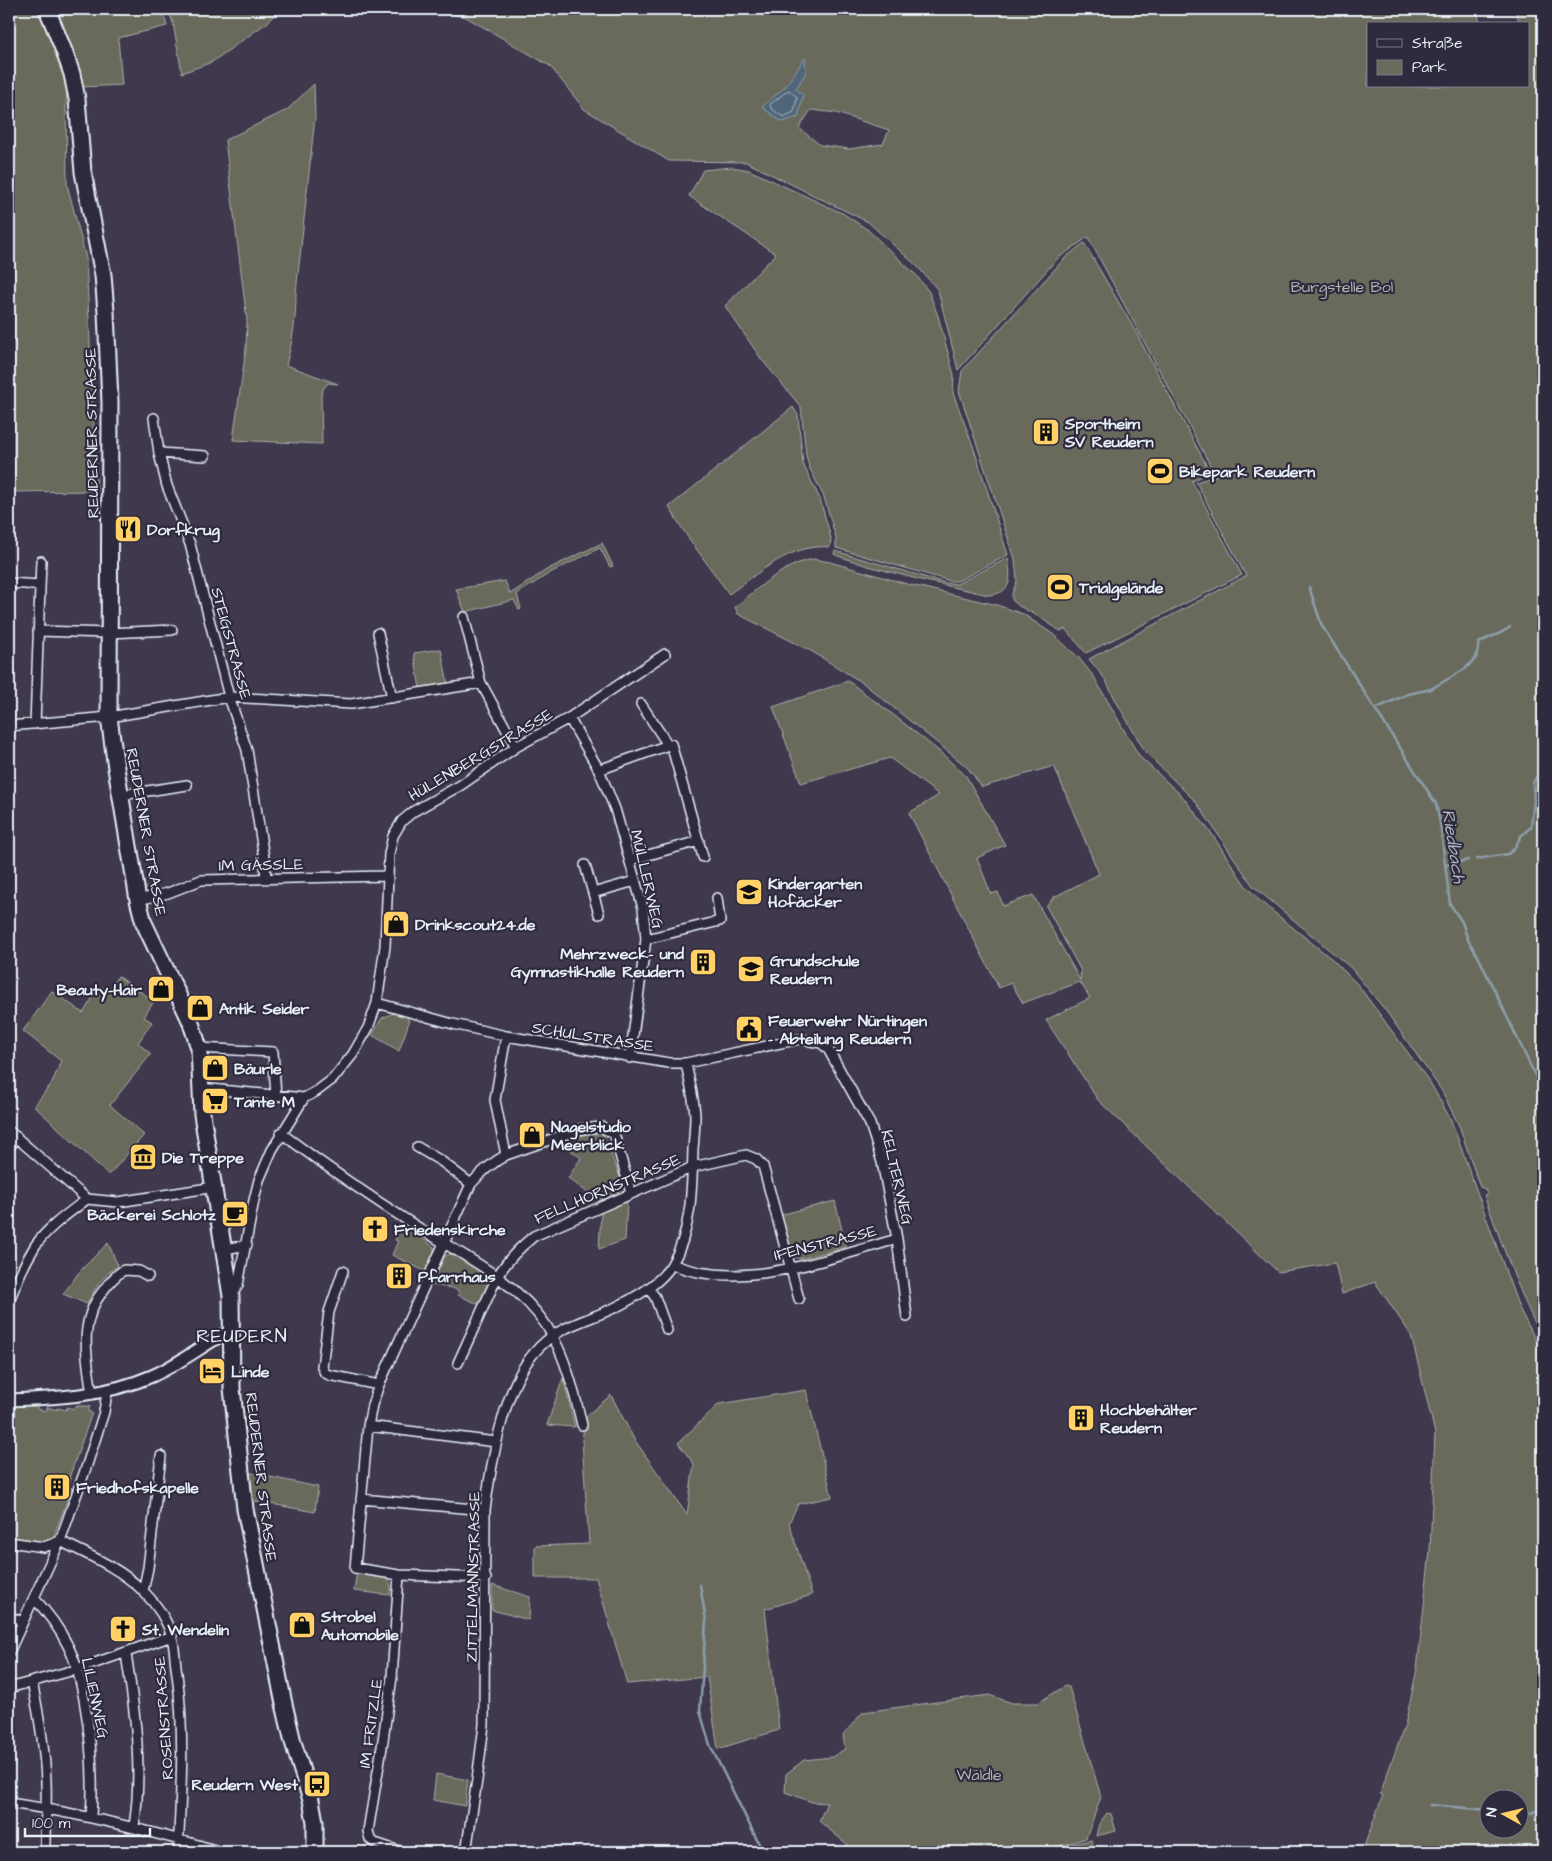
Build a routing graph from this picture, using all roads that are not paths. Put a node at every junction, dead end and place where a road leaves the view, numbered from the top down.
1 (47, 9) edge
2 (154, 418) dead end
3 (158, 453) junction
4 (206, 456) dead end
5 (41, 561) dead end
6 (9, 583) edge
7 (40, 585) junction
8 (464, 617) dead end
9 (172, 630) dead end
10 (38, 631) junction
11 (109, 633) junction
12 (378, 633) dead end
13 (665, 654) dead end
14 (481, 683) junction
15 (229, 697) junction
16 (392, 698) junction
17 (641, 704) dead end
18 (109, 717) junction
19 (569, 718) junction
20 (35, 724) junction
21 (9, 726) edge
22 (668, 745) junction
23 (516, 747) junction
24 (599, 770) junction
25 (186, 785) dead end
26 (121, 795) junction
27 (699, 841) junction
28 (703, 857) dead end
29 (630, 860) junction
30 (585, 865) dead end
31 (388, 876) junction
32 (266, 879) junction
33 (636, 880) junction
34 (593, 892) junction
35 (717, 898) dead end
36 (138, 900) junction
37 (599, 914) dead end
38 (646, 938) junction
39 (377, 1003) junction
40 (506, 1036) junction
41 (806, 1039) joint
42 (199, 1048) junction
43 (630, 1058) junction
44 (686, 1063) junction
45 (200, 1088) junction
46 (276, 1096) junction
47 (304, 1098) junction
48 (9, 1131) edge
49 (281, 1133) junction
50 (17, 1137) junction
51 (9, 1147) edge
52 (417, 1147) dead end
53 (506, 1155) junction
54 (693, 1167) junction
55 (471, 1184) junction
56 (215, 1187) junction
57 (631, 1193) junction
58 (87, 1199) junction
59 (897, 1239) junction
60 (444, 1244) junction
61 (246, 1245) junction
62 (225, 1249) junction
63 (672, 1264) junction
64 (791, 1268) junction
65 (343, 1271) dead end
66 (148, 1276) dead end
67 (497, 1277) junction
68 (648, 1288) junction
69 (231, 1296) junction
70 (799, 1299) dead end
71 (9, 1302) edge
72 (907, 1317) dead end
73 (667, 1330) dead end
74 (232, 1333) junction
75 (552, 1337) junction
76 (458, 1363) dead end
77 (379, 1385) junction
78 (107, 1392) junction
79 (92, 1394) junction
80 (9, 1400) edge
81 (582, 1425) dead end
82 (368, 1426) junction
83 (496, 1442) junction
84 (161, 1456) dead end
85 (361, 1498) junction
86 (485, 1510) junction
87 (60, 1541) junction
88 (9, 1542) edge
89 (399, 1575) junction
90 (486, 1578) junction
91 (143, 1591) junction
92 (34, 1598) junction
93 (9, 1616) edge
94 (22, 1622) junction
95 (172, 1636) junction
96 (9, 1652) edge
97 (126, 1654) junction
98 (78, 1669) junction
99 (32, 1682) junction
100 (9, 1688) edge
101 (9, 1803) edge
102 (46, 1808) junction
103 (91, 1816) junction
104 (134, 1826) junction
105 (179, 1839) junction
106 (45, 1845) dead end
107 (178, 1852) edge
108 (222, 1852) edge
109 (315, 1852) edge
110 (399, 1852) edge
111 (466, 1852) edge

1 - 11 main road, REUDERNER STRASSE
2 - 3 street, STEIGSTRASSE
3 - 4 street
3 - 15 street, STEIGSTRASSE
5 - 7 street
6 - 7 street
7 - 10 street
8 - 14 street
9 - 11 street
10 - 11 street
10 - 20 street
11 - 18 main road, REUDERNER STRASSE
12 - 16 street
13 - 19 street, HÜLENBERGSTRASSE
14 - 16 street
14 - 23 street
15 - 16 street
15 - 18 street
15 - 32 street, STEIGSTRASSE
17 - 22 street
18 - 20 street
18 - 26 main road, REUDERNER STRASSE
19 - 23 street, HÜLENBERGSTRASSE
19 - 24 street, MÜLLERWEG
20 - 21 street
22 - 24 street
22 - 27 street
23 - 31 street, HÜLENBERGSTRASSE
24 - 29 street, MÜLLERWEG
25 - 26 street
26 - 36 main road, REUDERNER STRASSE
27 - 28 street
27 - 29 street
29 - 33 street, MÜLLERWEG
30 - 34 street
31 - 32 street, IM GÄSSLE
31 - 39 street, HÜLENBERGSTRASSE
32 - 36 street, IM GÄSSLE
33 - 34 street
33 - 38 street, MÜLLERWEG
34 - 37 street
35 - 38 street
36 - 42 main road, REUDERNER STRASSE
38 - 43 street, MÜLLERWEG
39 - 40 street, SCHULSTRASSE
39 - 47 street, HÜLENBERGSTRASSE
40 - 43 street, SCHULSTRASSE
40 - 53 street
41 - 44 street, SCHULSTRASSE
41 - 59 street, KELTERWEG
42 - 45 main road, REUDERNER STRASSE
42 - 46 street
43 - 44 street, SCHULSTRASSE
44 - 54 street, ZITTELMANNSTRASSE
45 - 46 street
45 - 56 main road, REUDERNER STRASSE
46 - 47 street
47 - 49 street, HÜLENBERGSTRASSE
48 - 50 street
49 - 60 street
49 - 61 street, HÜLENBERGSTRASSE
50 - 51 street
50 - 58 street
52 - 55 street
53 - 55 street
53 - 57 street
54 - 57 street, FELLHORNSTRASSE
54 - 63 street, ZITTELMANNSTRASSE
54 - 64 street, FELLHORNSTRASSE
55 - 60 street
56 - 58 street
56 - 62 main road, REUDERNER STRASSE
57 - 67 street, FELLHORNSTRASSE
58 - 71 street
59 - 64 street, IFENSTRASSE
59 - 72 street, KELTERWEG
60 - 67 street
60 - 77 street
61 - 62 street
61 - 69 street, HÜLENBERGSTRASSE
62 - 69 main road, REUDERNER STRASSE
63 - 64 street, IFENSTRASSE
63 - 68 street, ZITTELMANNSTRASSE
64 - 70 street, FELLHORNSTRASSE
65 - 77 street
66 - 79 street
67 - 75 street
67 - 76 street, FELLHORNSTRASSE
68 - 73 street
68 - 75 street, ZITTELMANNSTRASSE
69 - 74 main road, REUDERNER STRASSE
74 - 78 street
74 - 109 main road, REUDERNER STRASSE
75 - 81 street
75 - 83 street, ZITTELMANNSTRASSE
77 - 82 street
78 - 79 street
78 - 87 street
79 - 80 street
82 - 83 street
82 - 85 street
83 - 86 street, ZITTELMANNSTRASSE
84 - 91 street
85 - 86 street
85 - 89 street
86 - 90 street, ZITTELMANNSTRASSE
87 - 88 street
87 - 91 street, ROSENSTRASSE
87 - 92 street
89 - 90 street
89 - 110 street, IM FRITZLE
90 - 111 street, ZITTELMANNSTRASSE
91 - 95 street, ROSENSTRASSE
92 - 94 street
92 - 98 street, LILIENWEG
93 - 94 street
94 - 96 street
95 - 97 street
95 - 105 street, ROSENSTRASSE
97 - 98 street
97 - 104 street
98 - 99 street
98 - 103 street, LILIENWEG
99 - 100 street
99 - 102 street
101 - 102 street
102 - 103 street
102 - 106 street
103 - 104 street
104 - 105 street
105 - 107 street, ROSENSTRASSE
105 - 108 street

